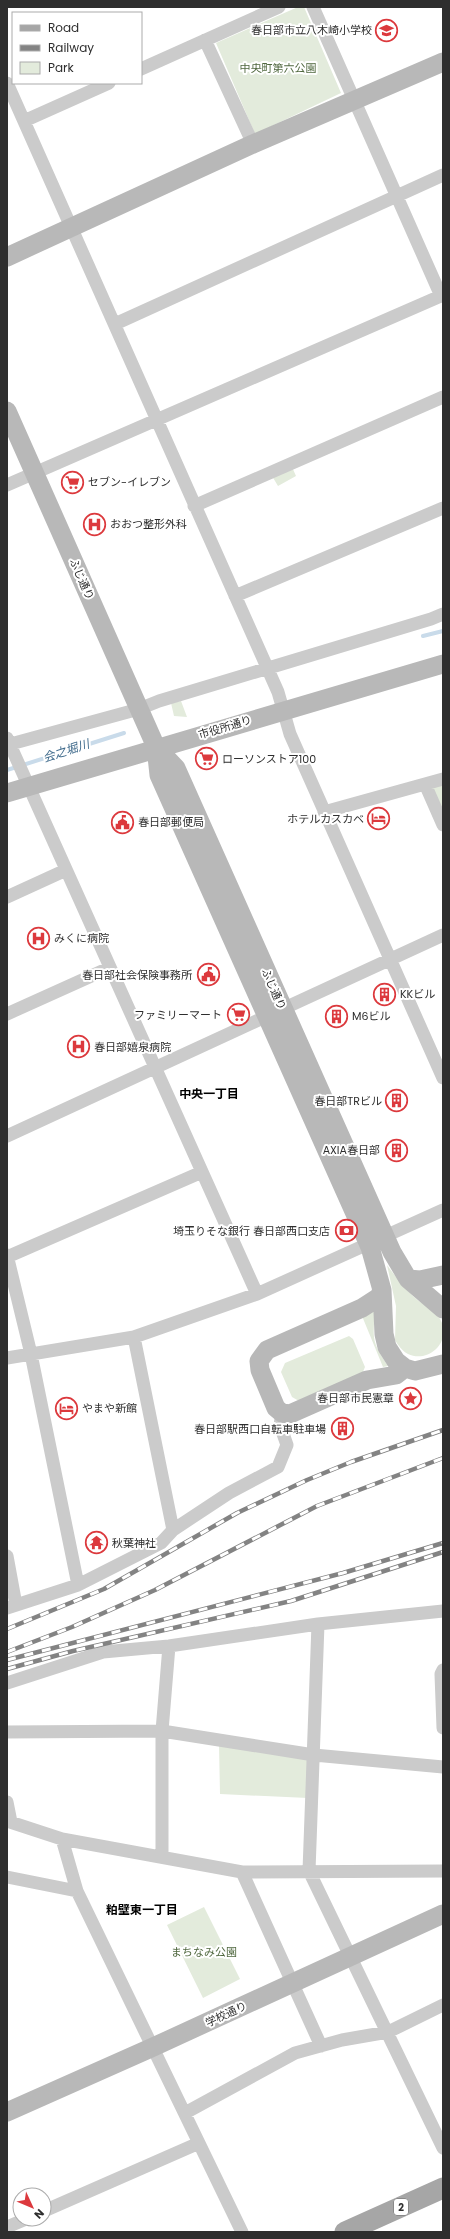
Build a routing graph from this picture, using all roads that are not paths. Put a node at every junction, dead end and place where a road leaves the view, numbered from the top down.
1 (279, 7) edge
2 (313, 7) edge
3 (205, 40) junction
4 (443, 62) edge
5 (142, 68) edge
6 (7, 83) edge
7 (107, 84) edge
8 (354, 100) junction
9 (24, 121) junction
10 (253, 144) junction
11 (443, 176) edge
12 (397, 196) junction
13 (71, 228) junction
14 (7, 257) edge
15 (442, 296) edge
16 (114, 324) junction
17 (443, 397) edge
18 (7, 411) edge
19 (156, 418) junction
20 (34, 472) junction
21 (7, 485) edge
22 (194, 506) junction
23 (443, 508) edge
24 (235, 596) junction
25 (443, 614) edge
26 (443, 664) edge
27 (269, 673) junction
28 (283, 710) junction
29 (140, 712) junction
30 (154, 743) junction
31 (9, 745) edge
32 (443, 779) edge
33 (26, 782) junction
34 (425, 784) junction
35 (7, 793) edge
36 (324, 812) junction
37 (443, 825) edge
38 (66, 870) junction
39 (7, 897) edge
40 (443, 935) edge
41 (390, 959) junction
42 (109, 968) junction
43 (274, 1012) junction
44 (7, 1014) edge
45 (155, 1066) junction
46 (443, 1077) edge
47 (7, 1136) edge
48 (202, 1172) junction
49 (443, 1210) edge
50 (376, 1239) junction
51 (7, 1256) edge
52 (440, 1278) edge
53 (408, 1279) junction
54 (382, 1290) junction
55 (257, 1294) junction
56 (443, 1309) edge
57 (134, 1337) junction
58 (31, 1354) junction
59 (7, 1358) edge
60 (442, 1364) edge
61 (405, 1368) junction
62 (282, 1413) junction
63 (173, 1530) junction
64 (7, 1556) edge
65 (78, 1585) junction
66 (12, 1606) edge
67 (443, 1611) edge
68 (318, 1624) junction
69 (169, 1646) junction
70 (443, 1670) edge
71 (7, 1684) edge
72 (443, 1728) edge
73 (162, 1730) junction
74 (7, 1732) edge
75 (314, 1755) junction
76 (443, 1767) edge
77 (7, 1802) edge
78 (9, 1821) edge
79 (62, 1839) junction
80 (162, 1857) junction
81 (309, 1871) junction
82 (443, 1871) edge
83 (242, 1872) junction
84 (7, 1877) edge
85 (77, 1891) junction
86 (443, 1914) edge
87 (349, 1956) junction
88 (292, 1983) junction
89 (443, 2005) edge
90 (388, 2032) junction
91 (321, 2046) junction
92 (151, 2048) junction
93 (7, 2112) edge
94 (185, 2113) junction
95 (199, 2143) junction
96 (443, 2148) edge
97 (443, 2188) edge
98 (52, 2207) edge
99 (242, 2232) edge
100 (345, 2232) edge

1 - 3 street
2 - 8 street
3 - 5 street
3 - 10 street
4 - 8 street
6 - 9 street
7 - 9 street
8 - 10 street
8 - 12 street
9 - 13 street
10 - 13 street
11 - 12 street
12 - 15 street
12 - 16 street
13 - 14 street
13 - 16 street
15 - 19 street
16 - 19 street
17 - 22 street
18 - 20 street, ふじ通り
19 - 20 street
19 - 22 street
20 - 21 street
20 - 29 street, ふじ通り
22 - 24 street
23 - 24 street
24 - 27 street
25 - 27 street
26 - 28 street, 市役所通り
27 - 28 street
27 - 29 street
28 - 30 street, 市役所通り
28 - 36 street
29 - 30 street, ふじ通り
29 - 31 street
30 - 33 street, 市役所通り
30 - 43 street, ふじ通り
31 - 33 street
32 - 34 street
33 - 35 street, 市役所通り
33 - 38 street
34 - 36 street
34 - 37 street
36 - 41 street
38 - 39 street
38 - 42 street
40 - 41 street
41 - 43 street
41 - 46 street
42 - 44 street
42 - 45 street
43 - 45 street
43 - 50 street, ふじ通り
45 - 47 street
45 - 48 street
48 - 51 street
48 - 55 street
49 - 50 street
50 - 53 street
50 - 54 street
50 - 55 street
51 - 58 street
52 - 53 street
53 - 56 street
54 - 61 street
54 - 62 street
55 - 57 street
57 - 58 street
57 - 63 street
58 - 59 street
58 - 65 street
60 - 61 street
61 - 62 street
62 - 63 street
63 - 65 street
64 - 66 street
65 - 66 street
67 - 68 street
68 - 69 street
68 - 75 street
69 - 71 street
69 - 73 street
70 - 72 street
73 - 74 street
73 - 75 street
73 - 80 street
75 - 76 street
75 - 81 street
77 - 78 street
78 - 79 street
79 - 80 street
79 - 85 street
80 - 83 street
81 - 82 street
81 - 83 street
81 - 87 street
83 - 88 street
84 - 85 street
85 - 92 street
86 - 87 street, 学校通り
87 - 88 street, 学校通り
87 - 90 street
88 - 91 street
88 - 92 street, 学校通り
89 - 90 street
90 - 91 street
90 - 96 street
91 - 94 street
92 - 93 street, 学校通り
92 - 94 street
94 - 95 street
95 - 98 street
95 - 99 street
97 - 100 main road, 2

